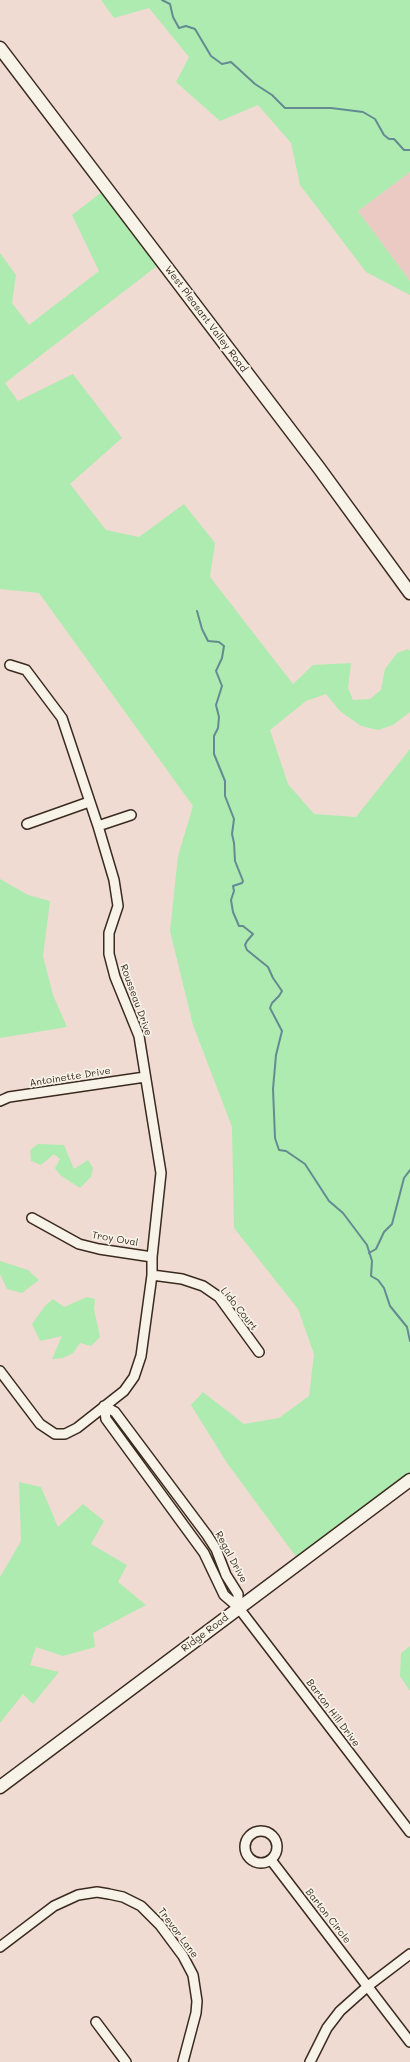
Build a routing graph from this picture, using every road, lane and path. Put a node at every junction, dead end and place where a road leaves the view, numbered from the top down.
1 (0, 48) edge
2 (410, 592) edge
3 (10, 665) dead end
4 (89, 802) junction
5 (132, 815) dead end
6 (28, 824) dead end
7 (98, 826) junction
8 (145, 1077) junction
9 (0, 1101) edge
10 (32, 1218) dead end
11 (152, 1257) junction
12 (152, 1275) junction
13 (259, 1352) dead end
14 (0, 1371) edge
15 (104, 1406) junction
16 (410, 1480) edge
17 (191, 1515) junction
18 (182, 1522) junction
19 (238, 1607) junction
20 (0, 1787) edge
21 (410, 1832) edge
22 (270, 1860) dead end
23 (0, 1947) edge
24 (410, 1954) edge
25 (368, 1986) junction
26 (96, 2022) dead end
27 (410, 2042) edge
28 (126, 2062) edge
29 (183, 2062) edge
30 (310, 2062) edge

1 - 2 main road, West Pleasant Valley Road
3 - 4 street, Rousseau Drive
4 - 6 street
4 - 7 street, Rousseau Drive
5 - 7 street
7 - 8 street, Rousseau Drive
8 - 9 street, Antoinette Drive
8 - 11 street, Rousseau Drive
10 - 11 street, Troy Oval
11 - 12 street, Rousseau Drive
12 - 13 street, Lido Court
12 - 15 street, Rousseau Drive
14 - 15 street, Rousseau Drive
15 - 17 street, Regal Drive
15 - 18 street
16 - 19 main road, Ridge Road
17 - 18 street
17 - 19 street, Regal Drive
18 - 19 street
19 - 20 main road, Ridge Road
19 - 21 street, Barton Hill Drive
22 - 25 street, Barton Circle
23 - 29 street, Trevor Lane
24 - 25 street
25 - 27 street, Barton Circle
25 - 30 street
26 - 28 street

